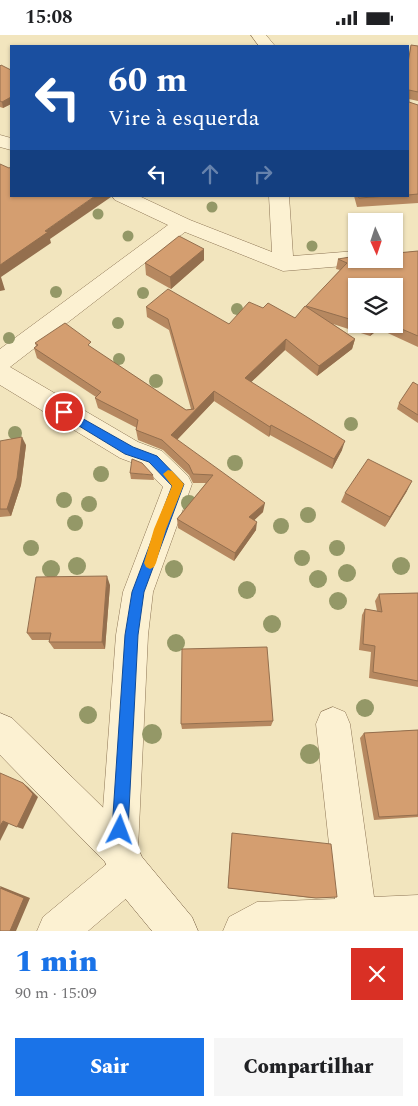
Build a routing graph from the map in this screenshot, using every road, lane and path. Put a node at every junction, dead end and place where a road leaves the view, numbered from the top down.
1 (124, 197) edge
2 (279, 197) edge
3 (183, 224) junction
4 (348, 259) edge
5 (283, 264) junction
6 (0, 362) edge
7 (0, 373) edge
8 (333, 724) dead end
9 (0, 730) edge
10 (124, 860) junction
11 (418, 915) edge
12 (357, 917) junction
13 (58, 931) edge
14 (178, 931) edge
15 (243, 931) edge

1 - 3 street
2 - 5 street
3 - 5 street
3 - 6 street
4 - 5 street
7 - 10 street
8 - 12 street
9 - 10 street
10 - 13 street
10 - 14 street
11 - 12 street
12 - 15 street

